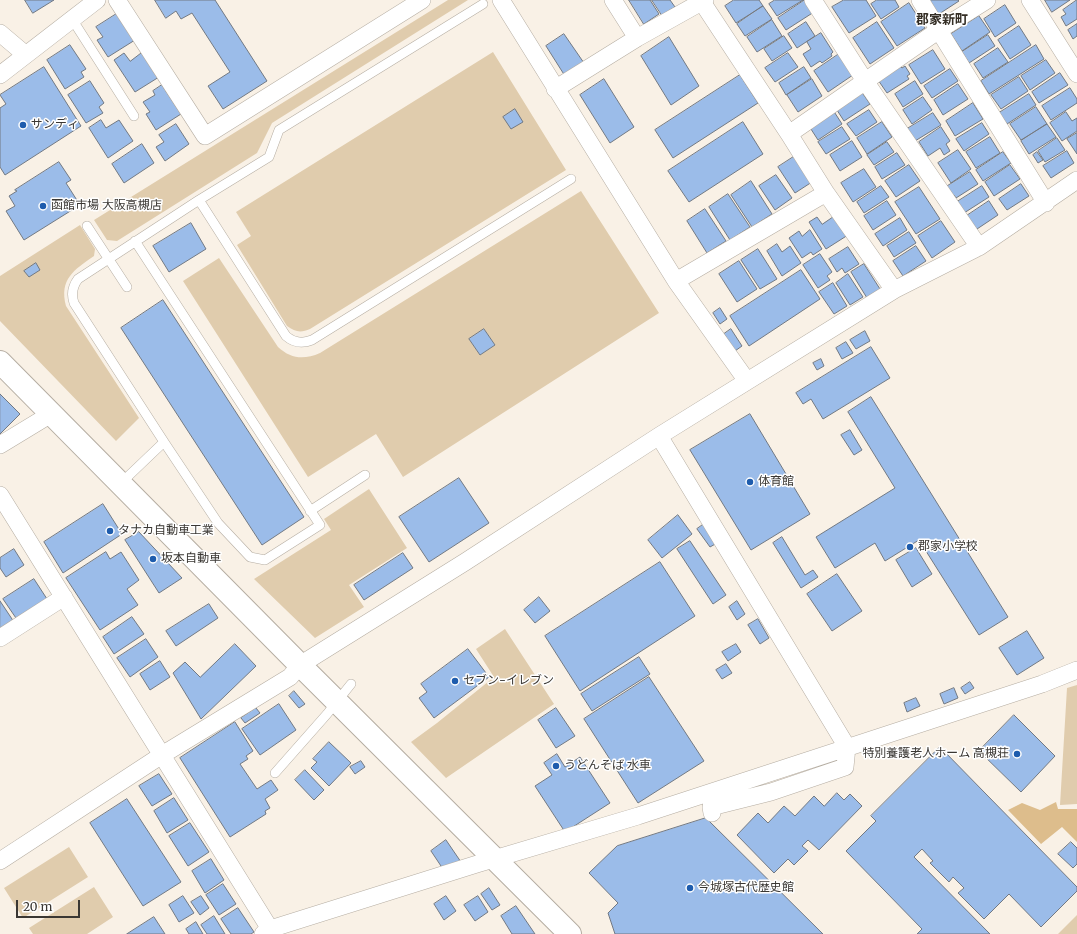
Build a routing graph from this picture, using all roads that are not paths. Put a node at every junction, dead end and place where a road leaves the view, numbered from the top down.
1 (97, 0) edge
2 (117, 0) edge
3 (422, 0) edge
4 (501, 0) edge
5 (613, 0) edge
6 (814, 0) edge
7 (920, 0) edge
8 (987, 0) edge
9 (1030, 0) edge
10 (704, 1) edge
11 (483, 4) dead end
12 (72, 19) junction
13 (939, 30) junction
14 (0, 32) edge
15 (637, 38) junction
16 (26, 55) junction
17 (1077, 74) edge
18 (0, 75) edge
19 (865, 81) junction
20 (555, 88) junction
21 (134, 116) dead end
22 (789, 134) junction
23 (572, 179) dead end
24 (1077, 180) edge
25 (826, 193) junction
26 (199, 200) junction
27 (1046, 202) junction
28 (87, 226) dead end
29 (135, 241) junction
30 (979, 247) junction
31 (108, 259) junction
32 (676, 282) junction
33 (126, 287) dead end
34 (894, 290) junction
35 (0, 362) edge
36 (748, 381) junction
37 (51, 414) junction
38 (659, 436) junction
39 (164, 442) junction
40 (0, 445) edge
41 (365, 475) dead end
42 (120, 484) junction
43 (0, 495) edge
44 (310, 511) junction
45 (64, 597) junction
46 (0, 638) edge
47 (300, 664) junction
48 (1070, 674) edge
49 (351, 684) dead end
50 (337, 702) junction
51 (847, 747) junction
52 (162, 755) junction
53 (275, 772) dead end
54 (712, 813) dead end
55 (495, 859) junction
56 (0, 861) edge
57 (265, 933) edge
58 (570, 934) edge

1 - 12 street
2 - 3 street
4 - 20 street
5 - 15 street
6 - 19 street
7 - 13 street
8 - 13 street
9 - 17 street
10 - 15 street
10 - 22 street
11 - 26 lane
12 - 16 street
12 - 21 lane
13 - 19 street
13 - 27 street
14 - 16 street
15 - 20 street
16 - 18 street
19 - 22 street
19 - 30 street
20 - 32 street
22 - 25 street
23 - 26 lane
24 - 27 street
25 - 32 street
25 - 34 street
26 - 29 lane
27 - 30 street
28 - 31 lane
29 - 31 lane
29 - 44 lane
30 - 34 street
31 - 33 lane
31 - 39 lane
32 - 36 street
34 - 36 street
35 - 37 street
36 - 38 street
37 - 40 street
37 - 42 street
38 - 47 street
38 - 51 street
39 - 42 lane
39 - 44 lane
41 - 44 lane
42 - 47 street
43 - 45 street
45 - 46 street
45 - 52 street
47 - 50 street
47 - 52 street
48 - 51 street
49 - 50 lane
50 - 53 lane
50 - 55 street
51 - 54 street
51 - 55 street
52 - 56 street
52 - 57 street
55 - 57 street
55 - 58 street

